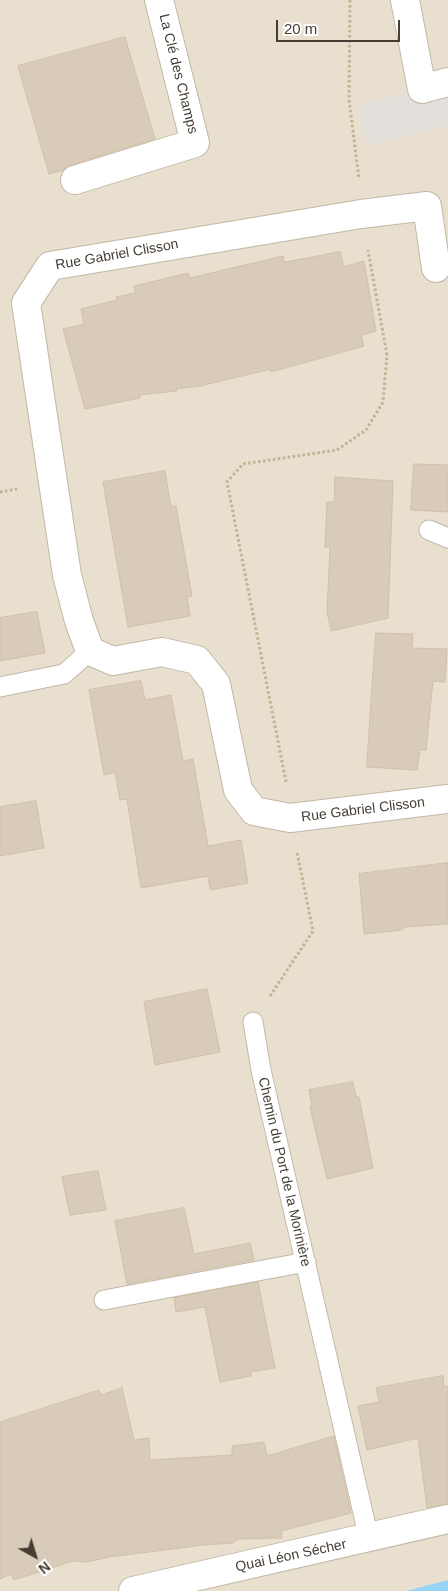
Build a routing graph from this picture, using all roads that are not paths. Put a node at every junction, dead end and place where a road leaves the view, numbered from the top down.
1 (159, 0) edge
2 (406, 0) edge
3 (448, 82) edge
4 (75, 180) dead end
5 (436, 268) dead end
6 (429, 530) dead end
7 (448, 538) edge
8 (90, 651) junction
9 (0, 687) edge
10 (448, 799) edge
11 (253, 1022) road end
12 (306, 1262) junction
13 (104, 1300) dead end
14 (448, 1520) edge
15 (369, 1539) junction
16 (133, 1591) edge

1 - 4 street, La Clé des Champs
2 - 3 street
5 - 8 street, Rue Gabriel Clisson
6 - 7 lane
8 - 9 lane
8 - 10 street, Rue Gabriel Clisson
11 - 12 lane, Chemin du Port de la Morinière
12 - 13 lane
12 - 15 lane, Chemin du Port de la Morinière
14 - 15 street, Quai Léon Sécher
15 - 16 street, Quai Léon Sécher

